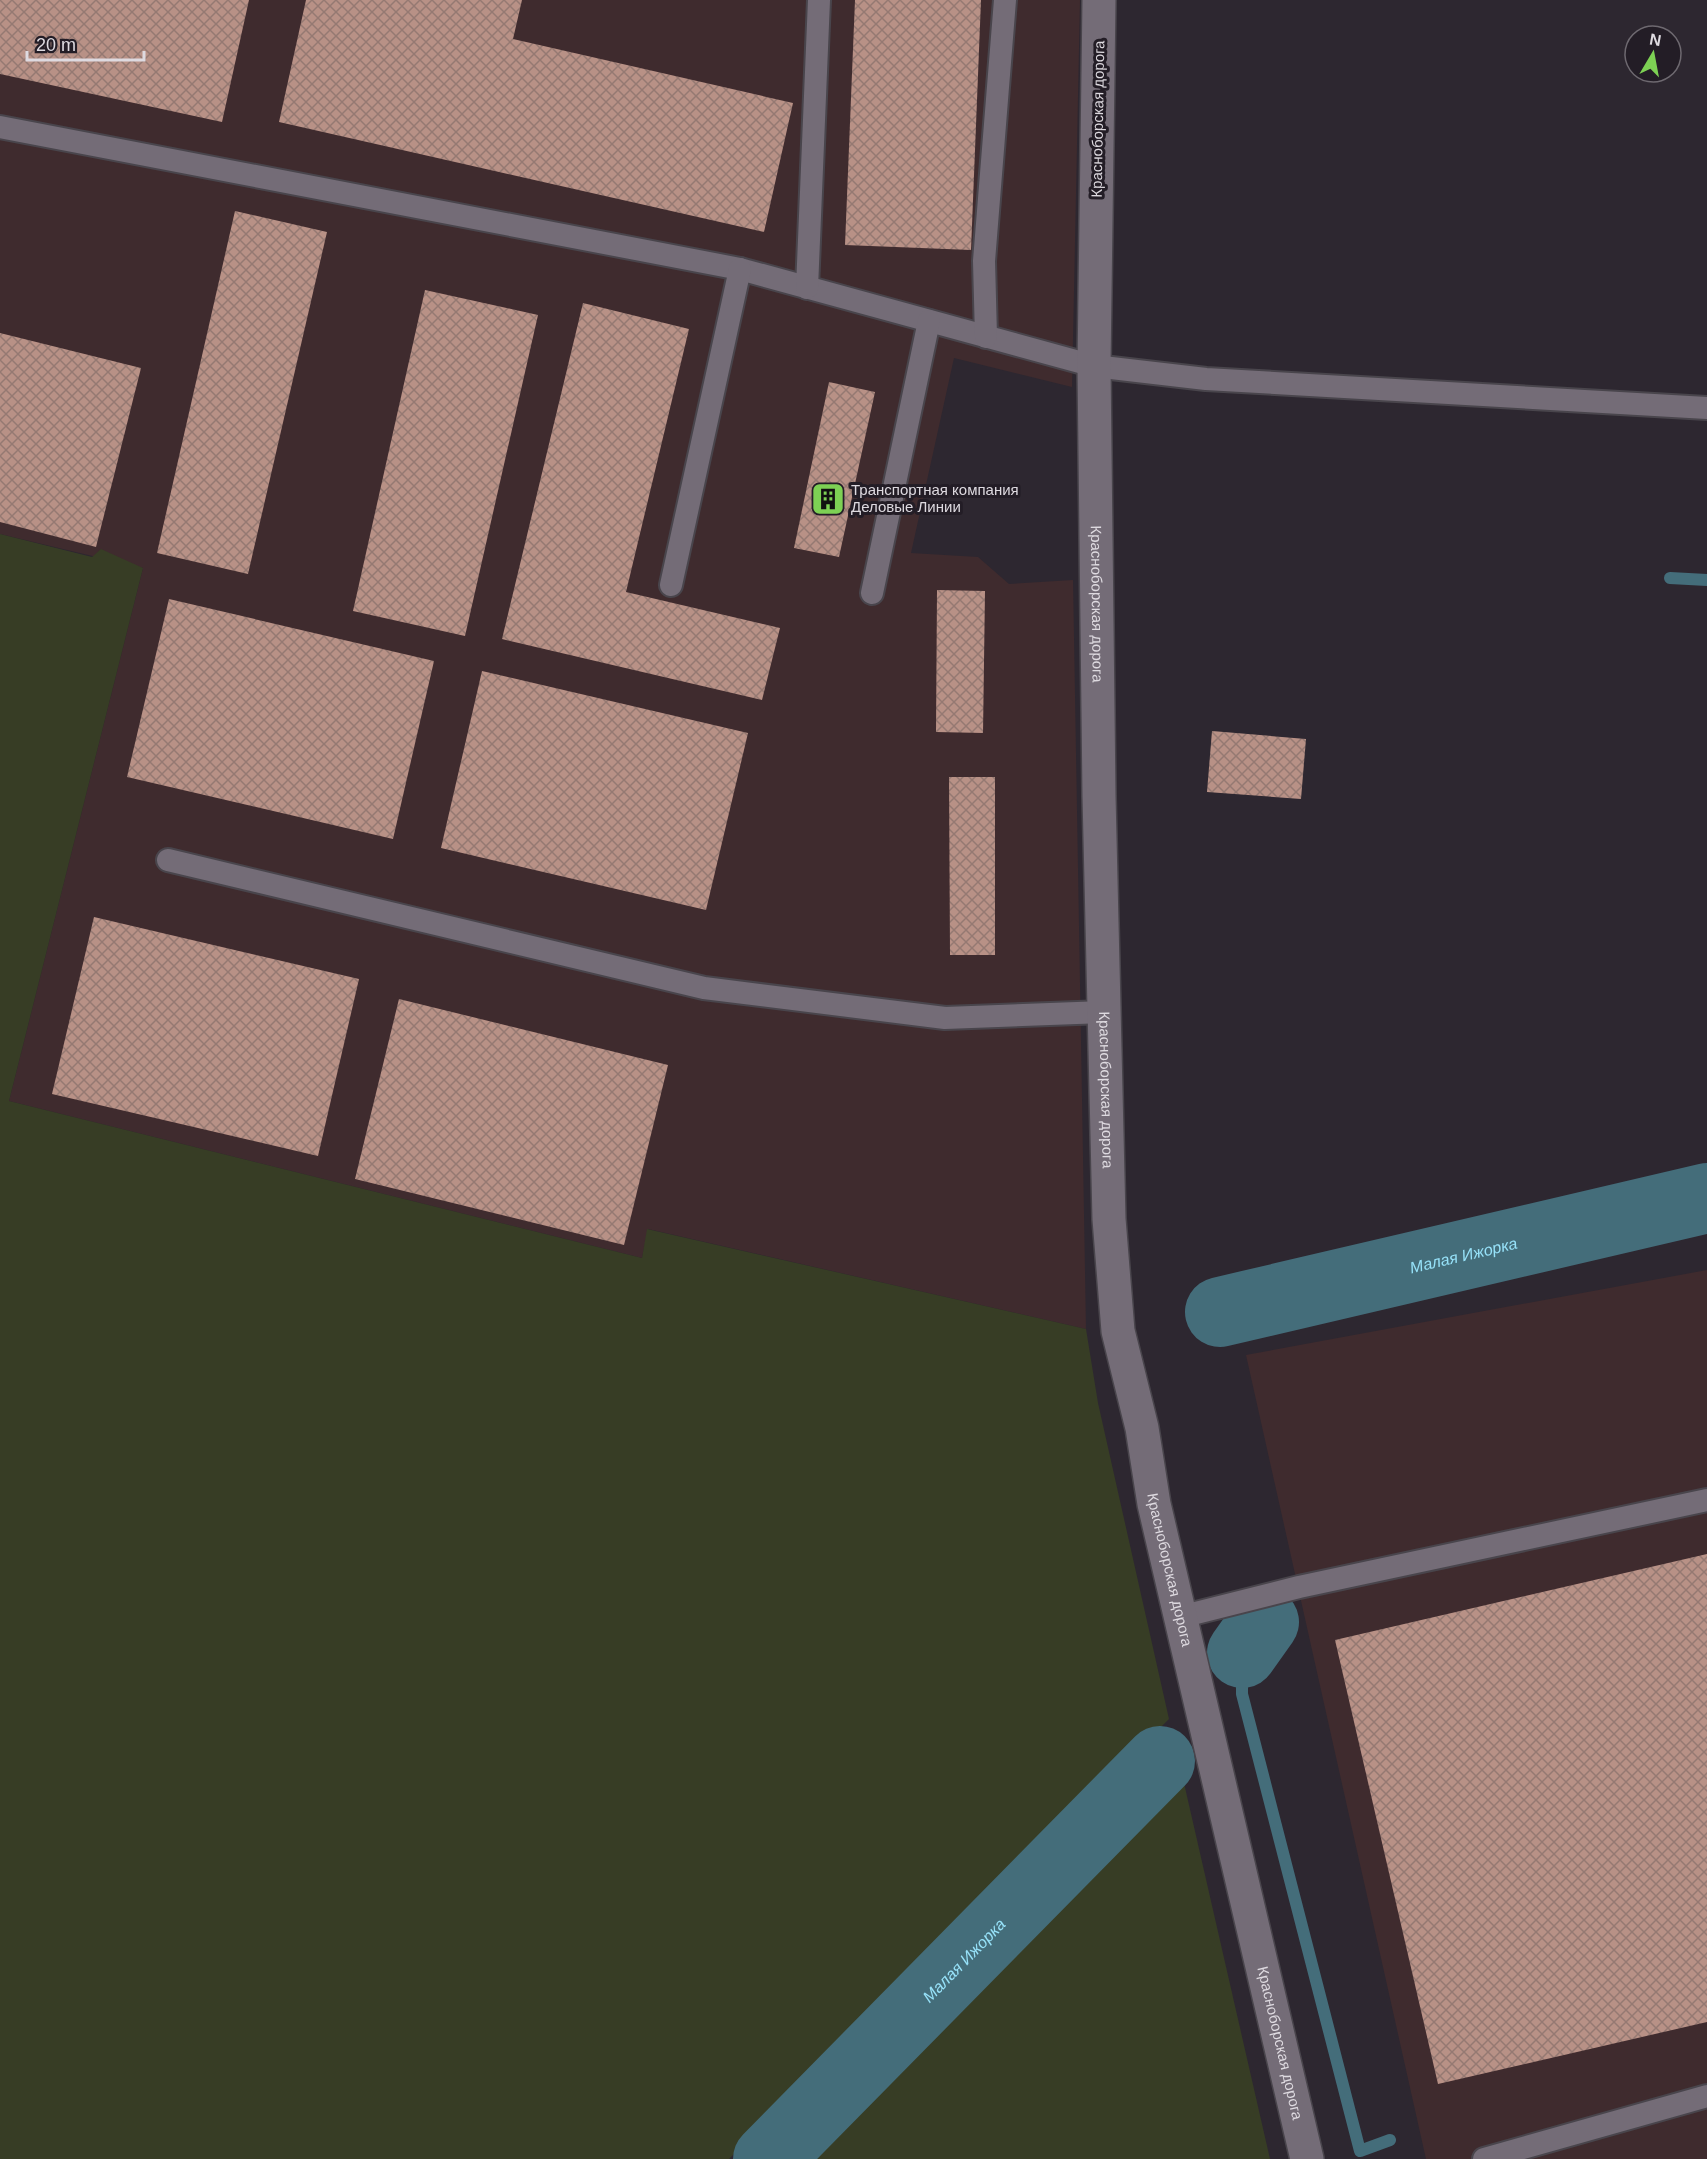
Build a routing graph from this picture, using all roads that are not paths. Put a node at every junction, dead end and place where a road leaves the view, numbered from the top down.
1 (819, 0) edge
2 (1005, 0) edge
3 (1099, 0) edge
4 (0, 127) edge
5 (740, 269) junction
6 (807, 288) junction
7 (929, 321) junction
8 (986, 337) junction
9 (1094, 366) junction
10 (1707, 408) edge
11 (671, 585) dead end
12 (872, 593) dead end
13 (168, 860) dead end
14 (1104, 1012) junction
15 (1707, 1500) edge
16 (1180, 1617) junction
17 (1707, 2096) edge
18 (1307, 2159) edge
19 (1484, 2159) edge

1 - 6 lane
2 - 8 lane
3 - 9 street, Красноборская дорога
4 - 5 lane
5 - 6 lane
5 - 11 lane
6 - 7 lane
7 - 8 lane
7 - 12 lane
8 - 9 lane
9 - 10 lane
9 - 14 street, Красноборская дорога
13 - 14 lane
14 - 16 street, Красноборская дорога
15 - 16 lane
16 - 18 street, Красноборская дорога
17 - 19 lane

